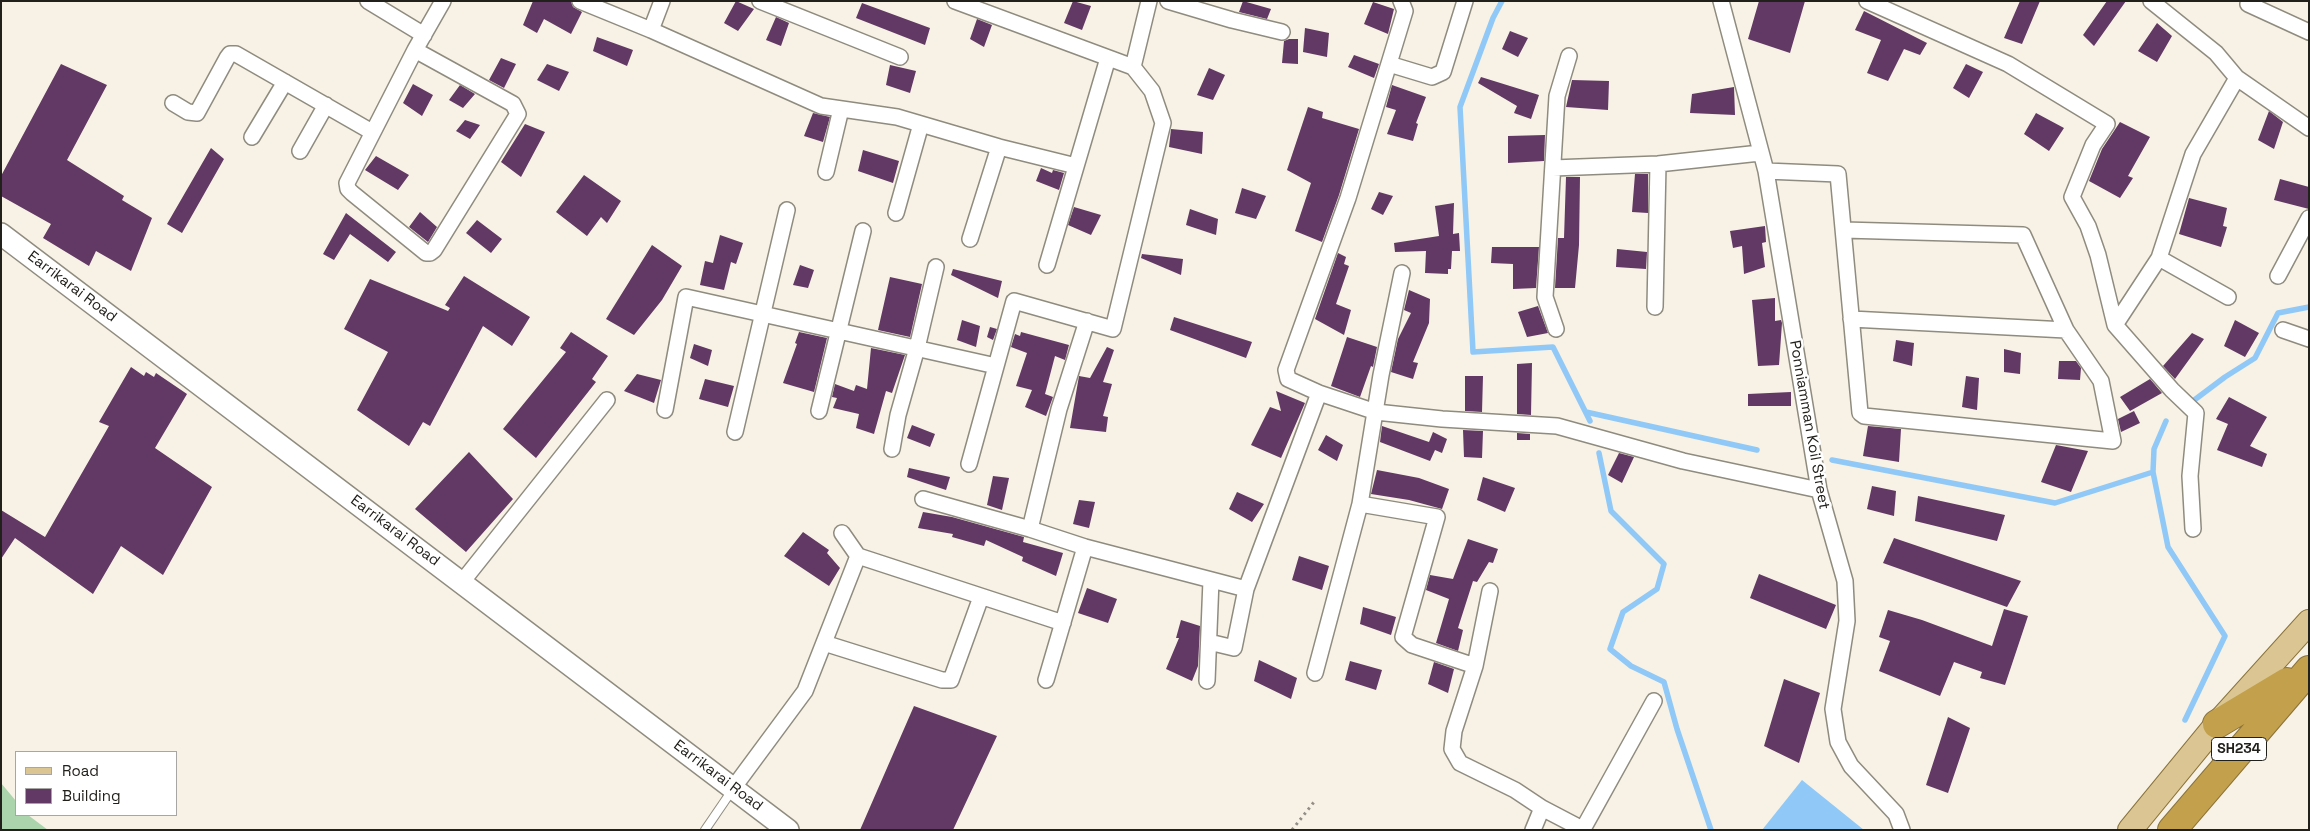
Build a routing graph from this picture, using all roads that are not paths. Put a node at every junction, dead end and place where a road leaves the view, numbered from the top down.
1 (368, 1) edge
2 (443, 1) edge
3 (580, 1) edge
4 (662, 1) edge
5 (760, 1) edge
6 (955, 1) edge
7 (1149, 1) edge
8 (1168, 1) edge
9 (1401, 1) edge
10 (1465, 1) edge
11 (1721, 1) edge
12 (1867, 1) edge
13 (2151, 1) edge
14 (2248, 4) dead end
15 (651, 30) junction
16 (1282, 32) dead end
17 (2309, 32) edge
18 (424, 35) junction
19 (415, 50) junction
20 (1569, 56) dead end
21 (900, 57) dead end
22 (1108, 58) junction
23 (1389, 64) junction
24 (1133, 67) junction
25 (2237, 78) junction
26 (284, 82) junction
27 (173, 103) dead end
28 (326, 106) junction
29 (841, 109) junction
30 (921, 124) junction
31 (2309, 128) edge
32 (372, 132) junction
33 (252, 137) dead end
34 (998, 147) junction
35 (300, 151) dead end
36 (1760, 153) junction
37 (1658, 164) junction
38 (1076, 166) junction
39 (1553, 168) junction
40 (1766, 171) junction
41 (826, 172) dead end
42 (787, 210) dead end
43 (896, 213) dead end
44 (2309, 218) edge
45 (1844, 230) junction
46 (863, 231) dead end
47 (1, 234) edge
48 (970, 239) dead end
49 (2159, 258) junction
50 (1047, 265) dead end
51 (936, 267) dead end
52 (1402, 273) dead end
53 (2278, 276) dead end
54 (2228, 297) dead end
55 (1655, 307) dead end
56 (762, 313) junction
57 (1852, 319) junction
58 (1088, 321) junction
59 (2115, 325) junction
60 (1556, 329) dead end
61 (838, 330) junction
62 (2066, 330) junction
63 (2284, 330) dead end
64 (2309, 339) edge
65 (917, 348) junction
66 (996, 366) junction
67 (1319, 393) junction
68 (607, 400) dead end
69 (665, 410) dead end
70 (819, 411) dead end
71 (1376, 412) junction
72 (735, 432) dead end
73 (892, 449) dead end
74 (968, 464) dead end
75 (1819, 490) junction
76 (923, 500) dead end
77 (1360, 504) junction
78 (1030, 529) junction
79 (2193, 529) dead end
80 (842, 533) dead end
81 (1085, 547) junction
82 (858, 556) junction
83 (1211, 580) junction
84 (462, 582) junction
85 (1246, 589) junction
86 (1490, 591) dead end
87 (981, 597) junction
88 (2309, 622) edge
89 (1063, 623) junction
90 (1210, 642) junction
91 (824, 643) junction
92 (1475, 666) junction
93 (2309, 670) edge
94 (1316, 673) dead end
95 (1046, 680) dead end
96 (1207, 682) dead end
97 (1654, 701) dead end
98 (2217, 724) junction
99 (734, 787) junction
100 (1542, 808) junction
101 (1583, 829) edge
102 (705, 830) edge
103 (788, 830) edge
104 (1533, 830) edge
105 (1902, 830) edge
106 (2130, 830) edge
107 (2172, 830) edge

1 - 18 street
2 - 18 street
3 - 15 street
4 - 15 street
5 - 21 street
6 - 22 street
7 - 24 street
8 - 16 street
9 - 23 street
10 - 23 street
11 - 36 street, Ponniamman Koil Street
12 - 59 street
13 - 25 street
14 - 17 street
15 - 29 street
18 - 19 street
19 - 32 street
19 - 32 street
20 - 39 street
22 - 24 street
22 - 38 street
23 - 67 street
24 - 58 street
25 - 31 street
25 - 49 street
26 - 27 street
26 - 28 street
26 - 33 street
28 - 32 street
28 - 35 street
29 - 30 street
29 - 41 street
30 - 34 street
30 - 43 street
34 - 38 street
34 - 48 street
36 - 37 street
36 - 40 street, Ponniamman Koil Street
37 - 39 street
37 - 55 street
38 - 50 street
39 - 60 street
40 - 45 street
40 - 75 street, Ponniamman Koil Street
42 - 56 street
44 - 53 street
45 - 57 street
45 - 62 street
46 - 61 street
47 - 84 main road, Earrikarai Road
49 - 54 street
49 - 59 street
51 - 65 street
52 - 71 street
56 - 61 street
56 - 69 street
56 - 72 street
57 - 62 street
57 - 62 street
58 - 66 street
58 - 78 street
59 - 79 street
61 - 65 street
61 - 70 street
63 - 64 street
65 - 66 street
65 - 73 street
66 - 74 street
67 - 71 street
67 - 85 street
68 - 84 street
71 - 75 street
71 - 77 street
75 - 105 street, Ponniamman Koil Street
76 - 78 street
77 - 92 street
77 - 94 street
78 - 81 street
80 - 82 street
81 - 83 street
81 - 89 street
82 - 87 street
82 - 91 street
83 - 85 street
83 - 90 street
84 - 99 main road, Earrikarai Road
85 - 90 street
86 - 92 street
87 - 89 street
87 - 91 street
88 - 98 main road
89 - 95 street
90 - 96 street
91 - 99 street
92 - 100 street
93 - 98 highway
93 - 107 highway, SH234
97 - 101 street
98 - 106 main road
99 - 102 lane
99 - 103 main road, Earrikarai Road
100 - 101 street
100 - 104 street

